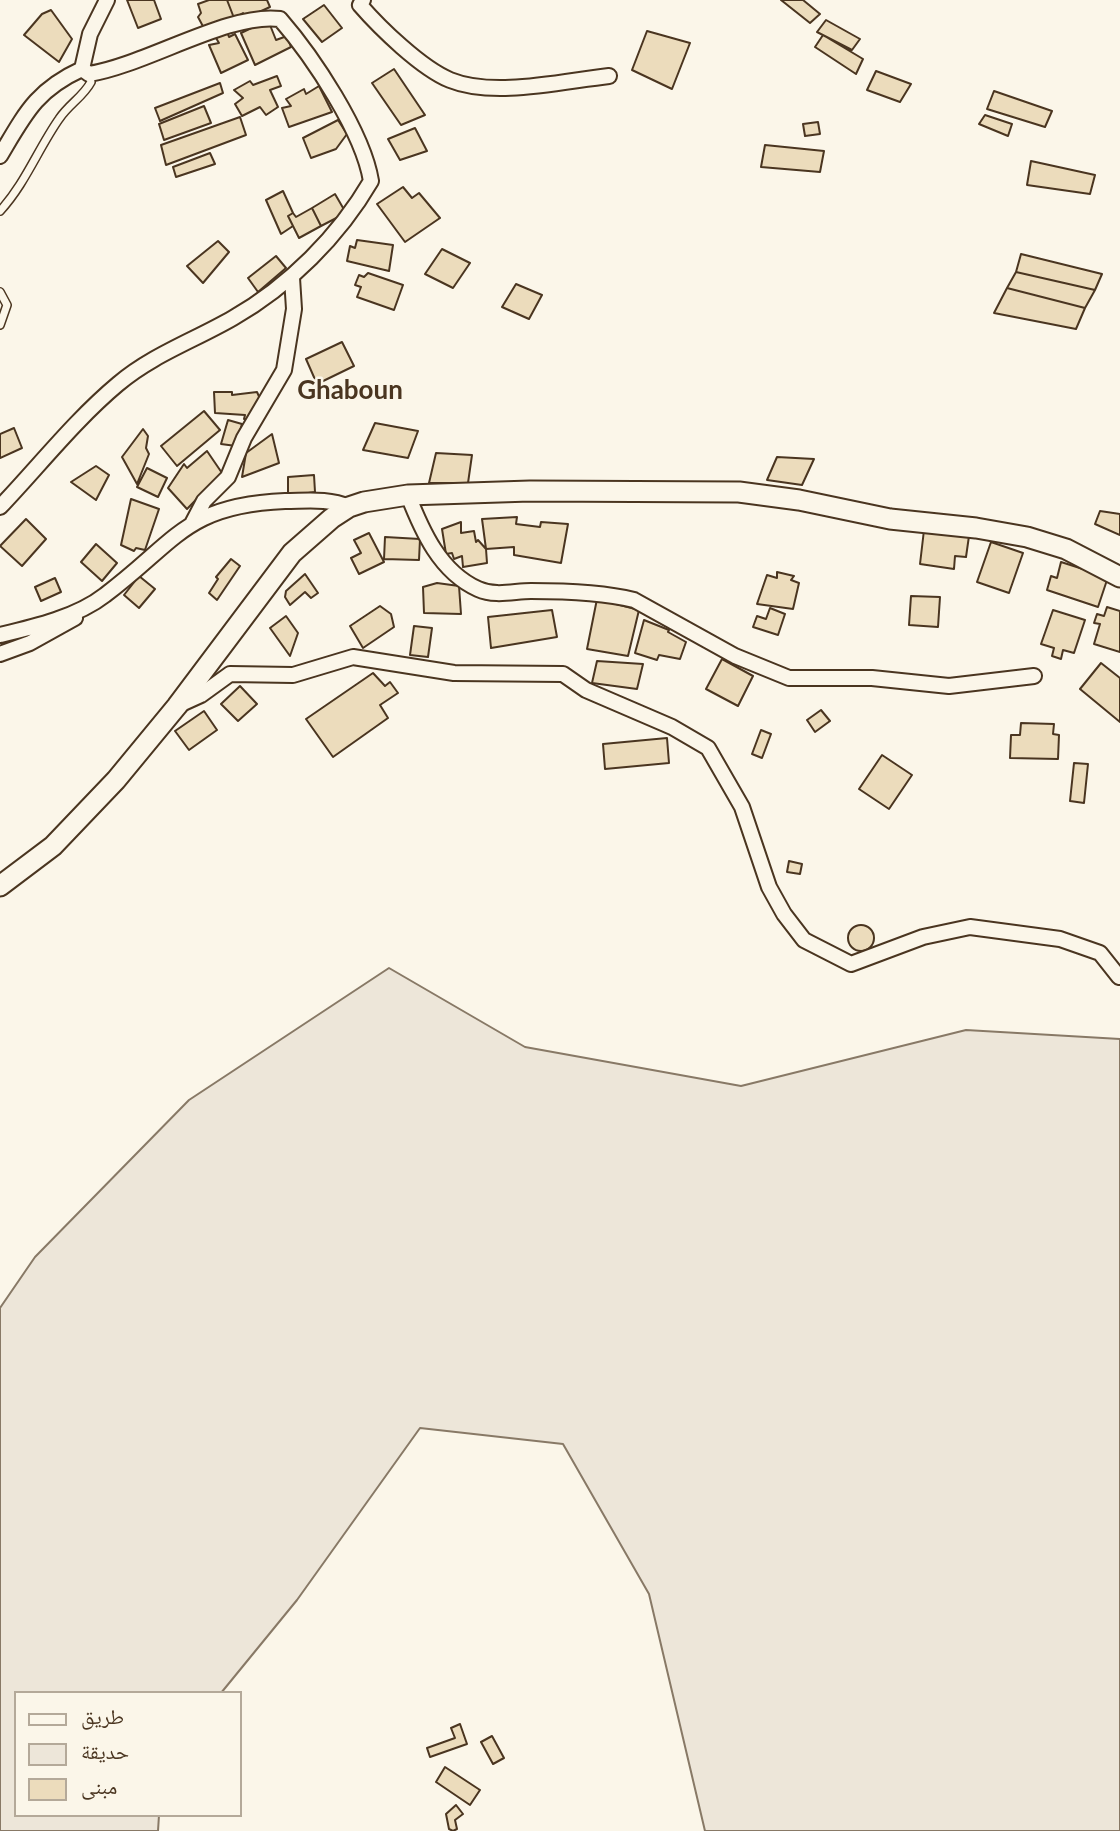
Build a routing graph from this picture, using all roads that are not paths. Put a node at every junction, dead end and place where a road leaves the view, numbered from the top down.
1 (107, 0) edge
2 (363, 0) edge
3 (85, 72) junction
4 (609, 76) dead end
5 (0, 156) edge
6 (0, 211) edge
7 (292, 278) junction
8 (0, 292) edge
9 (0, 325) edge
10 (408, 495) junction
11 (0, 507) edge
12 (349, 507) junction
13 (193, 522) junction
14 (1120, 577) edge
15 (86, 607) junction
16 (0, 635) edge
17 (0, 654) edge
18 (1034, 676) dead end
19 (177, 706) junction
20 (0, 886) edge
21 (1119, 977) edge

1 - 3 street
2 - 4 street
3 - 5 street
3 - 6 lane
3 - 7 street
7 - 11 street
7 - 13 street
8 - 9 lane
10 - 12 main road
10 - 14 main road
10 - 18 street
12 - 13 street
12 - 19 main road
13 - 15 street
15 - 16 street
15 - 17 street
19 - 20 main road
19 - 21 street

